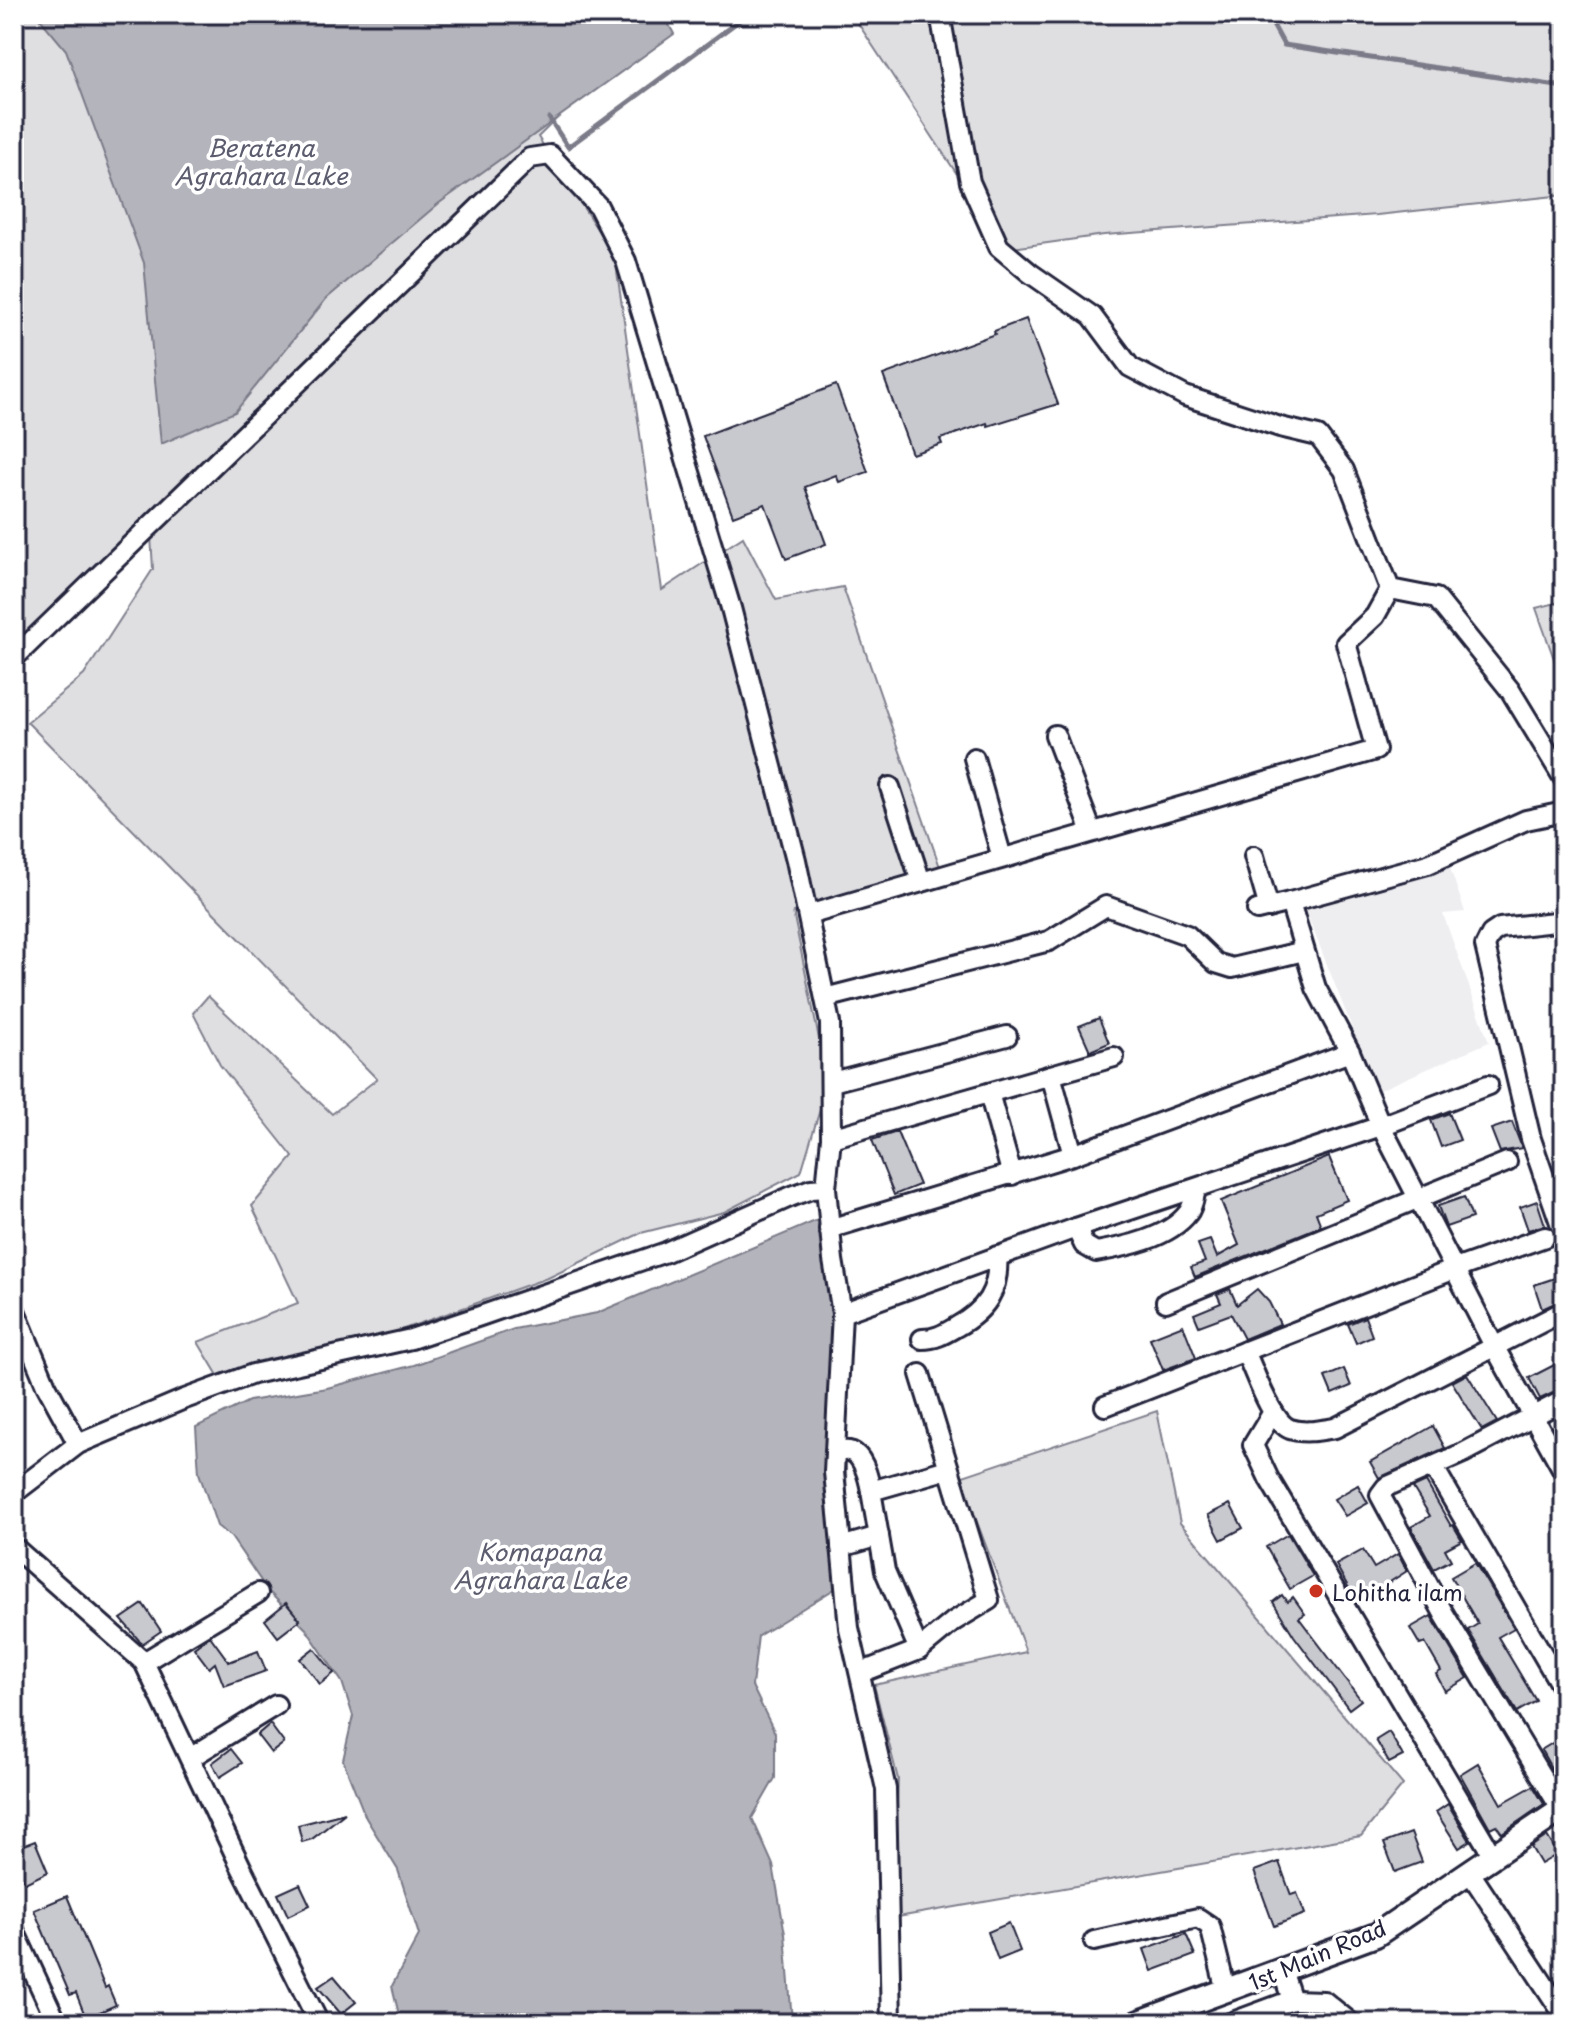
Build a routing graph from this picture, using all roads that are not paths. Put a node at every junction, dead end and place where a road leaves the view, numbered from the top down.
1 (940, 14) edge
2 (1390, 589) junction
3 (14, 658) edge
4 (1055, 735) dead end
5 (974, 758) dead end
6 (1564, 779) edge
7 (890, 787) dead end
8 (1564, 812) edge
9 (1092, 832) junction
10 (1254, 856) dead end
11 (1002, 858) junction
12 (921, 882) junction
13 (1290, 902) junction
14 (808, 915) junction
15 (1564, 921) edge
16 (1304, 951) junction
17 (825, 998) junction
18 (1007, 1036) dead end
19 (1350, 1052) junction
20 (1114, 1057) dead end
21 (1051, 1075) junction
22 (832, 1082) junction
23 (1488, 1085) dead end
24 (989, 1093) junction
25 (1381, 1126) junction
26 (831, 1138) junction
27 (1073, 1155) junction
28 (1507, 1162) dead end
29 (1012, 1175) junction
30 (826, 1188) junction
31 (1196, 1189) junction
32 (1557, 1189) edge
33 (1419, 1197) junction
34 (1076, 1228) junction
35 (829, 1229) junction
36 (1564, 1233) edge
37 (1545, 1237) dead end
38 (997, 1256) junction
39 (1455, 1269) junction
40 (1166, 1302) dead end
41 (14, 1308) edge
42 (1564, 1311) edge
43 (842, 1313) junction
44 (922, 1339) dead end
45 (1494, 1346) junction
46 (1245, 1351) junction
47 (920, 1374) dead end
48 (1564, 1400) edge
49 (1105, 1406) dead end
50 (1273, 1412) junction
51 (1532, 1415) junction
52 (78, 1444) junction
53 (835, 1452) junction
54 (1433, 1466) junction
55 (948, 1469) junction
56 (1564, 1472) edge
57 (871, 1491) junction
58 (14, 1493) edge
59 (879, 1536) junction
60 (14, 1547) edge
61 (841, 1547) junction
62 (258, 1593) dead end
63 (919, 1650) junction
64 (144, 1662) junction
65 (860, 1673) junction
66 (1564, 1691) edge
67 (276, 1705) dead end
68 (190, 1758) junction
69 (1563, 1810) edge
70 (1493, 1856) junction
71 (1469, 1871) junction
72 (14, 1930) edge
73 (1094, 1941) dead end
74 (1282, 1970) junction
75 (1226, 1991) junction
76 (1292, 2000) junction
77 (1564, 2015) edge
78 (57, 2023) edge
79 (319, 2023) edge
80 (891, 2023) edge
81 (1137, 2023) edge
82 (1230, 2023) edge
83 (1351, 2023) edge

1 - 2 street
2 - 6 street
2 - 9 street
3 - 14 street
4 - 9 street
5 - 11 street
7 - 12 street
8 - 13 street
9 - 11 street
10 - 13 street
11 - 12 street
12 - 14 street
13 - 16 street
14 - 17 street
15 - 32 street
16 - 17 street
16 - 19 street
17 - 22 street
18 - 22 street
19 - 25 street
19 - 27 street
20 - 21 street
21 - 24 street
21 - 27 street
22 - 26 street
23 - 25 street
24 - 26 street
24 - 29 street
25 - 31 street
25 - 33 street
26 - 30 street
27 - 29 street
28 - 33 street
29 - 35 street
30 - 35 street
30 - 52 street
31 - 34 street
31 - 34 street
32 - 36 street
33 - 39 street
33 - 40 street
34 - 38 street
35 - 43 street
37 - 39 street
38 - 43 street
38 - 44 street
39 - 45 street
39 - 46 street
41 - 52 street
42 - 45 street
43 - 53 street
45 - 50 street
45 - 51 street
46 - 49 street
46 - 50 street
47 - 55 street
48 - 51 street
50 - 70 street
51 - 54 street
51 - 56 street
52 - 58 street
53 - 57 street
53 - 61 street
54 - 66 street
54 - 69 street
55 - 57 street
55 - 63 street
57 - 59 street
59 - 61 street
59 - 63 street
60 - 64 street
61 - 65 street
62 - 64 street
63 - 65 street
64 - 68 street
65 - 80 street
67 - 68 street
68 - 79 street
69 - 70 street, 1st Main Road
70 - 71 street, 1st Main Road
71 - 74 street, 1st Main Road
71 - 77 street
72 - 78 street
73 - 75 street
74 - 75 street, 1st Main Road
74 - 76 street
75 - 81 street, 1st Main Road
76 - 82 street
76 - 83 street

